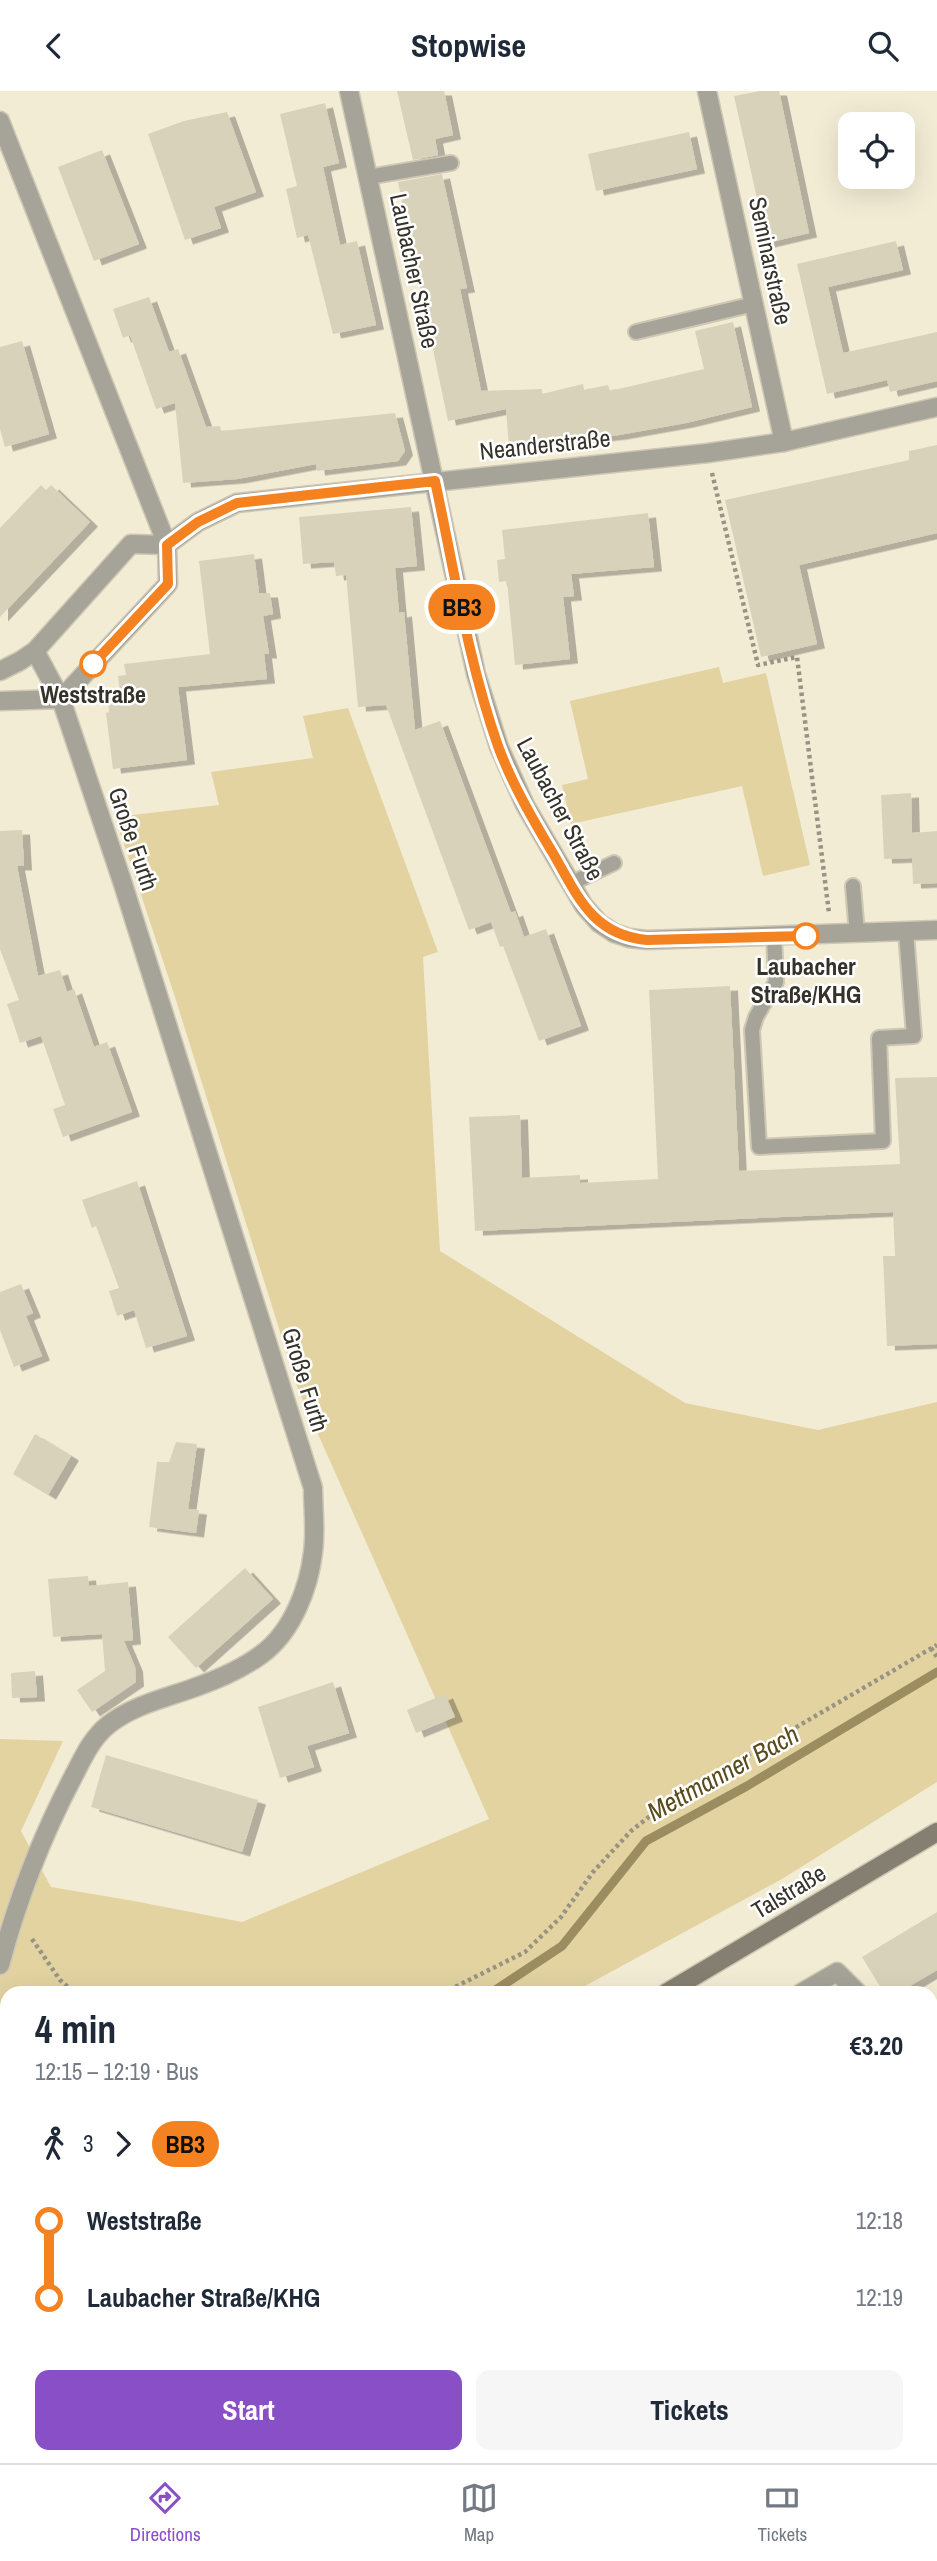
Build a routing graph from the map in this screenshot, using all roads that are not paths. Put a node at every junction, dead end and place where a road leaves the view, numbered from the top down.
1 (349, 91) edge
2 (707, 91) edge
3 (0, 121) edge
4 (451, 163) dead end
5 (368, 177) junction
6 (754, 304) junction
7 (636, 333) dead end
8 (937, 407) edge
9 (784, 442) junction
10 (435, 481) junction
11 (167, 545) junction
12 (35, 651) junction
13 (0, 671) edge
14 (61, 699) junction
15 (0, 701) edge
16 (614, 863) dead end
17 (570, 884) junction
18 (853, 886) dead end
19 (937, 930) edge
20 (906, 932) junction
21 (857, 934) junction
22 (774, 936) junction
23 (937, 1832) edge
24 (0, 1965) edge
25 (678, 1986) edge
26 (813, 1986) edge
27 (851, 1986) edge

1 - 5 street, Laubacher Straße
2 - 6 street, Seminarstraße
3 - 11 street
4 - 5 lane
5 - 10 street, Laubacher Straße
6 - 7 lane
6 - 9 street, Seminarstraße
8 - 9 street, Neanderstraße
9 - 10 street, Neanderstraße
10 - 11 street, Neanderstraße
10 - 17 street, Laubacher Straße
11 - 12 street
11 - 14 street
12 - 13 street
12 - 14 street, Große Furth
14 - 15 street
14 - 24 street, Große Furth
16 - 17 lane
17 - 22 street, Laubacher Straße
18 - 21 lane
19 - 20 street, Laubacher Straße
20 - 21 street, Laubacher Straße
20 - 22 lane
21 - 22 street, Laubacher Straße
23 - 25 main road, Talstraße
26 - 27 street

